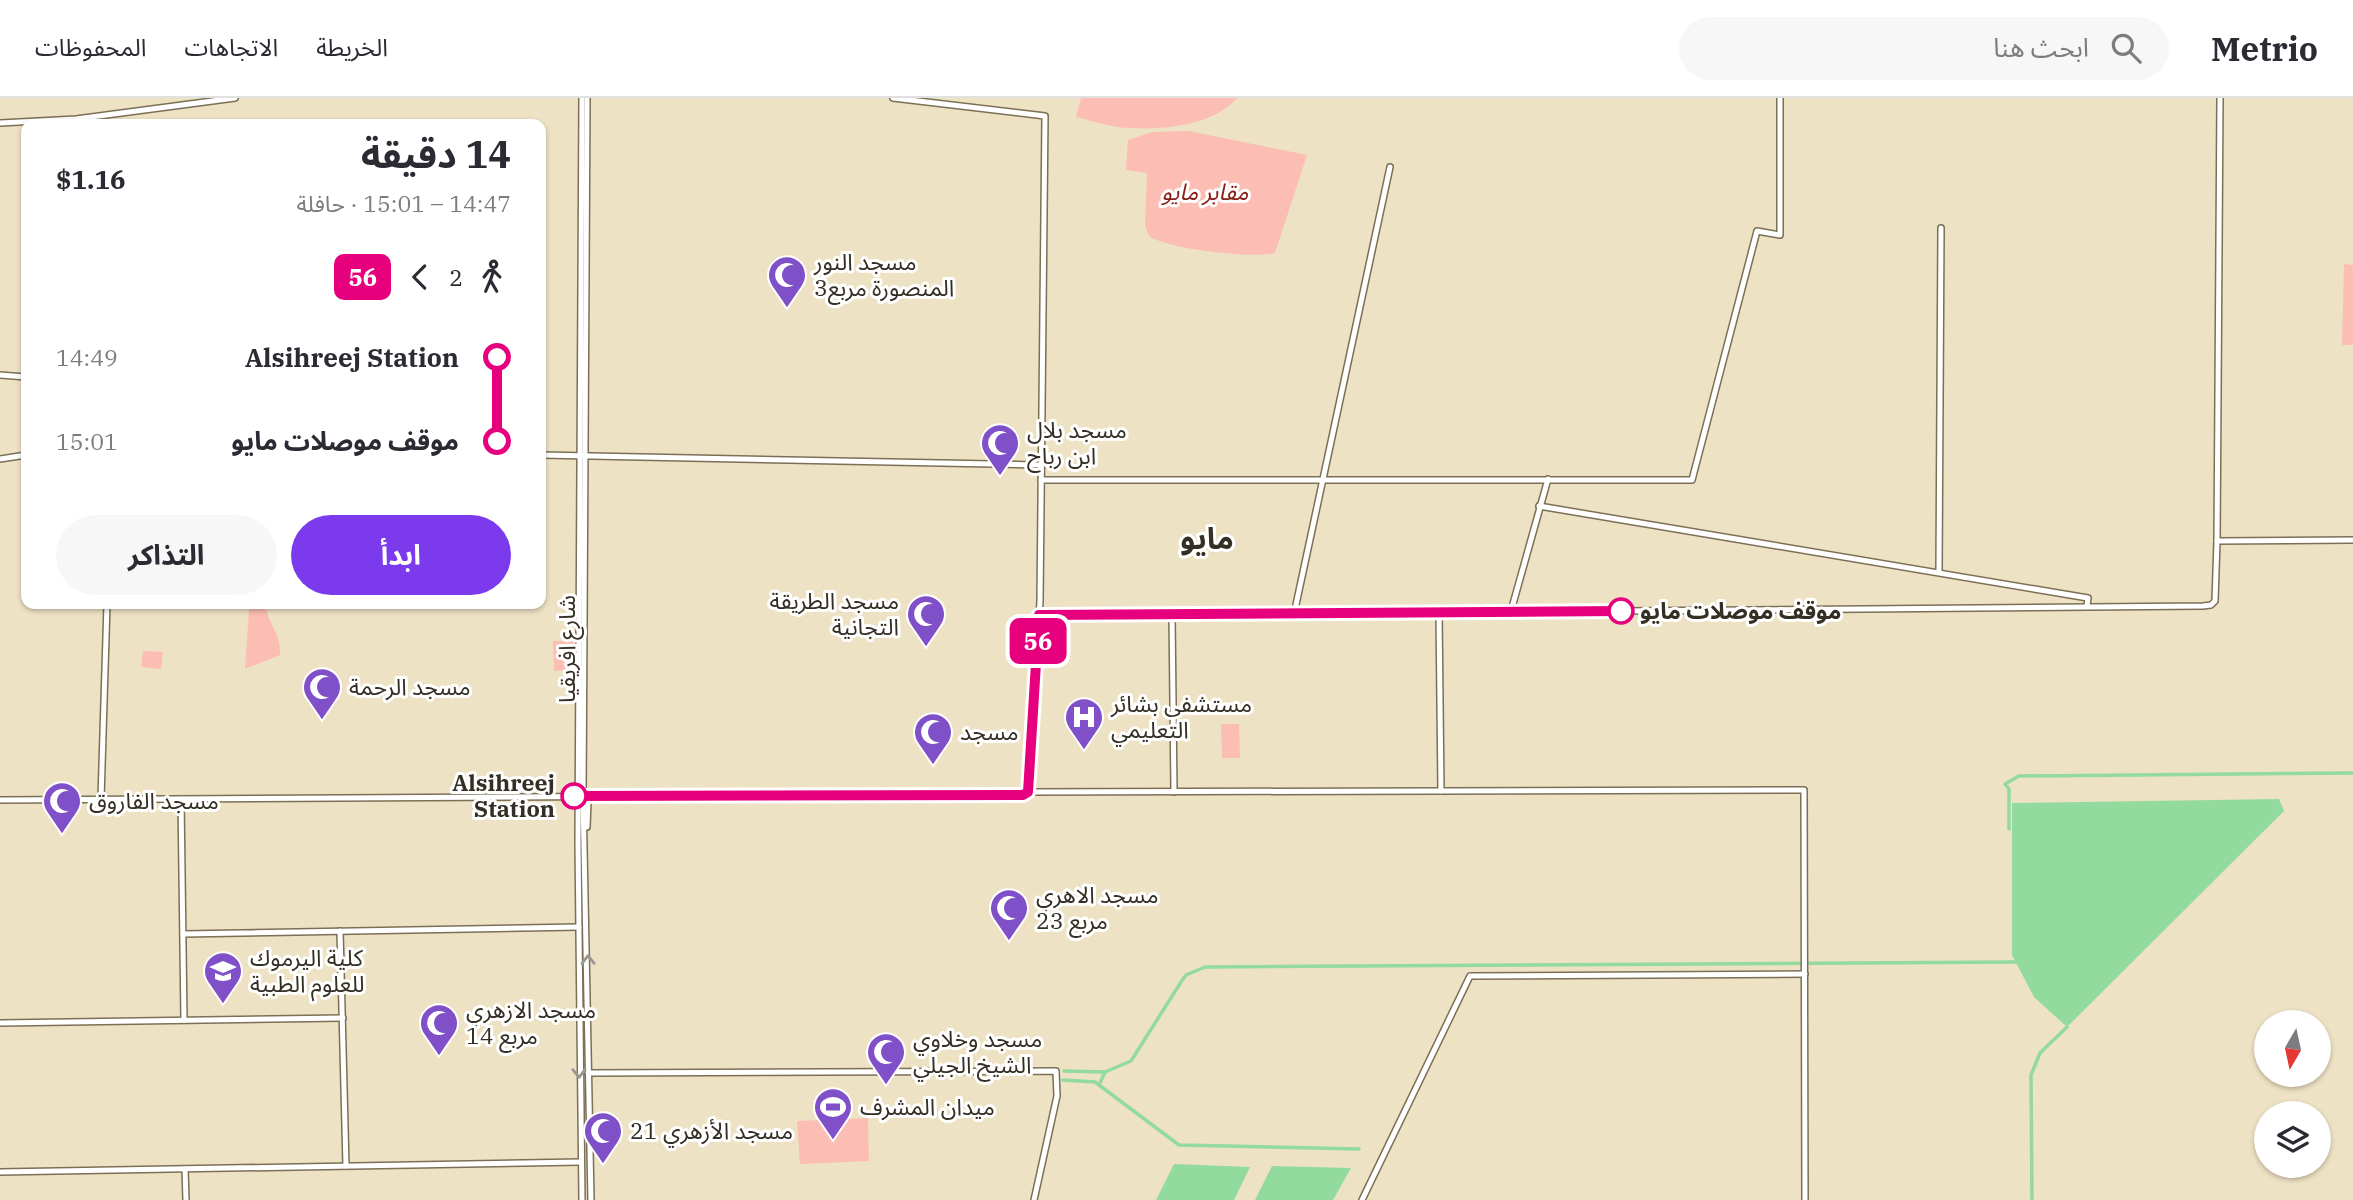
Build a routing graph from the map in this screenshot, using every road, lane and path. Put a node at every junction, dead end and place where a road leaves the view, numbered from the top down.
1 (235, 98) edge
2 (584, 98) edge
3 (893, 98) edge
4 (1780, 98) edge
5 (2220, 98) edge
6 (76, 119) edge
7 (21, 122) edge
8 (0, 123) edge
9 (1390, 167) dead end
10 (1941, 228) dead end
11 (0, 375) edge
12 (21, 377) edge
13 (546, 455) edge
14 (21, 456) edge
15 (583, 457) junction
16 (0, 459) edge
17 (1041, 465) junction
18 (1548, 479) junction
19 (1041, 480) junction
20 (1323, 480) junction
21 (1539, 506) junction
22 (2217, 541) junction
23 (2353, 541) edge
24 (1939, 572) junction
25 (2087, 606) junction
26 (107, 609) edge
27 (1511, 611) junction
28 (1439, 612) junction
29 (1172, 614) junction
30 (1294, 614) junction
31 (1039, 615) junction
32 (1441, 791) junction
33 (1028, 792) junction
34 (1174, 792) junction
35 (593, 796) junction
36 (581, 797) junction
37 (101, 799) junction
38 (181, 799) junction
39 (0, 800) edge
40 (585, 836) junction
41 (579, 928) junction
42 (341, 932) junction
43 (183, 934) junction
44 (1805, 971) junction
45 (579, 993) junction
46 (588, 994) junction
47 (579, 1011) junction
48 (588, 1012) junction
49 (343, 1018) junction
50 (184, 1020) junction
51 (0, 1023) edge
52 (588, 1073) junction
53 (589, 1109) junction
54 (580, 1110) junction
55 (580, 1125) junction
56 (589, 1126) junction
57 (581, 1162) junction
58 (346, 1166) junction
59 (185, 1169) junction
60 (0, 1172) edge
61 (186, 1200) edge
62 (582, 1200) edge
63 (591, 1200) edge
64 (1034, 1200) edge
65 (1362, 1200) edge
66 (1805, 1200) edge

1 - 6 street
2 - 15 street, شارع افريقيا
3 - 17 street
4 - 18 street
5 - 22 street
7 - 8 street
9 - 20 street
10 - 24 street
11 - 12 street
13 - 15 street
14 - 16 street
15 - 17 street
15 - 36 street, شارع افريقيا
17 - 19 street
18 - 20 street
18 - 21 street
19 - 20 street
19 - 31 street
20 - 30 street
21 - 24 street
21 - 27 street
22 - 23 street
22 - 25 street
24 - 25 street
25 - 27 street
26 - 37 street
27 - 28 street
28 - 30 street
28 - 32 street
29 - 30 street
29 - 31 street
29 - 34 street
31 - 33 street
32 - 34 street
32 - 44 street
33 - 34 street
33 - 35 street
35 - 36 street
35 - 40 street
36 - 38 street
36 - 40 street, شارع افريقيا
36 - 41 street, شارع افريقيا
37 - 38 street
37 - 39 street
38 - 43 street
46 -> 40 street, شارع افريقيا
41 - 42 street
41 - 45 street, شارع افريقيا
42 - 43 street
42 - 49 street
43 - 50 street
44 - 65 street
44 - 66 street
45 - 46 street
45 - 47 street, شارع افريقيا
46 - 48 street, شارع افريقيا
47 - 48 street
47 -> 54 street, شارع افريقيا
48 - 52 street, شارع افريقيا
49 - 50 street
49 - 58 street
50 - 51 street
52 - 53 street, شارع افريقيا
52 - 64 street
53 - 54 street
53 - 56 street, شارع افريقيا
54 - 55 street, شارع افريقيا
55 - 56 street
55 - 57 street, شارع افريقيا
56 - 63 street, شارع افريقيا
57 - 58 street
57 - 62 street, شارع افريقيا
58 - 59 street
59 - 60 street
59 - 61 street

